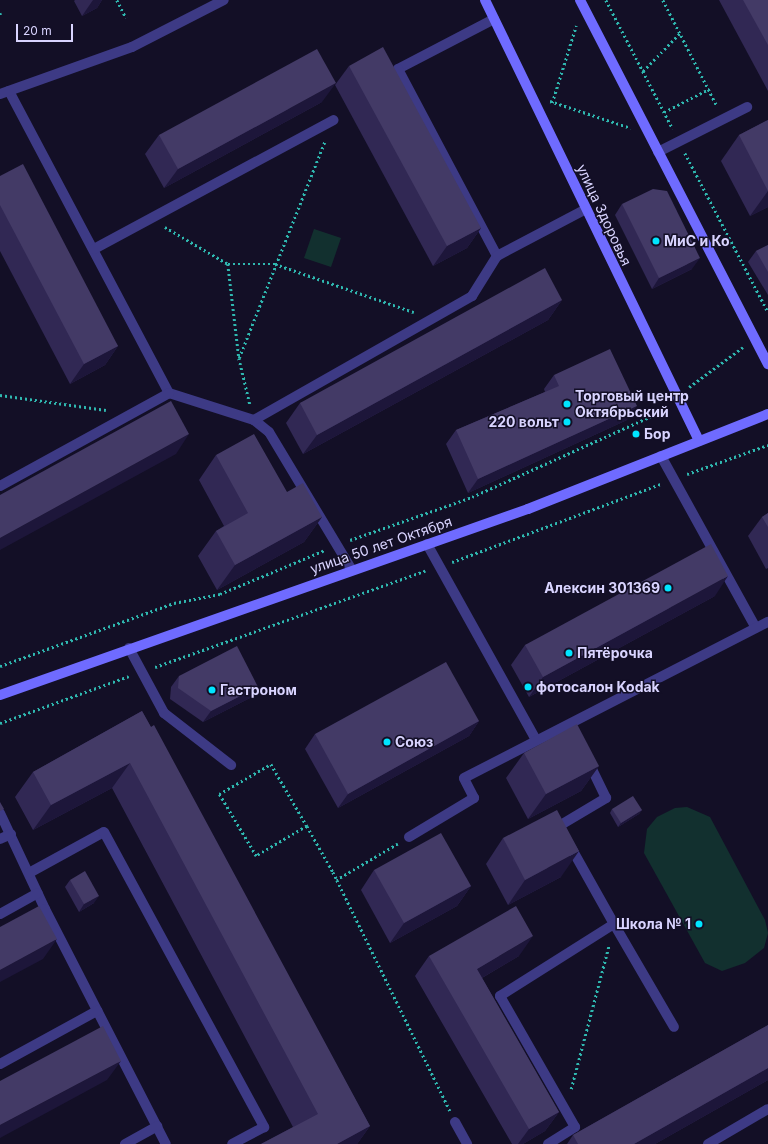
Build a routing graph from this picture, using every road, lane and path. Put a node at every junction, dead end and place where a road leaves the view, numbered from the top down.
1 (116, 0) edge
2 (224, 0) edge
3 (485, 0) edge
4 (606, 0) edge
5 (663, 0) edge
6 (581, 3) edge
7 (126, 18) dead end
8 (494, 19) junction
9 (680, 33) junction
10 (643, 71) junction
11 (708, 89) junction
12 (4, 93) edge
13 (531, 95) junction
14 (552, 102) junction
15 (747, 108) dead end
16 (664, 112) junction
17 (724, 119) junction
18 (334, 120) joint
19 (545, 125) junction
20 (649, 135) junction
21 (679, 141) junction
22 (658, 152) junction
23 (586, 209) junction
24 (151, 218) junction
25 (94, 249) junction
26 (497, 256) junction
27 (228, 264) junction
28 (275, 264) junction
29 (768, 312) edge
30 (432, 318) junction
31 (755, 338) junction
32 (239, 358) junction
33 (768, 364) edge
34 (169, 393) junction
35 (0, 395) edge
36 (675, 400) junction
37 (131, 414) junction
38 (768, 414) edge
39 (254, 420) junction
40 (699, 441) junction
41 (768, 445) edge
42 (661, 456) junction
43 (673, 479) junction
44 (0, 486) edge
45 (427, 544) junction
46 (337, 545) junction
47 (437, 567) junction
48 (352, 570) junction
49 (768, 622) edge
50 (756, 628) junction
51 (129, 648) junction
52 (0, 666) edge
53 (142, 672) junction
54 (0, 695) edge
55 (0, 723) edge
56 (536, 740) junction
57 (583, 751) edge
58 (231, 765) dead end
59 (0, 813) edge
60 (307, 826) junction
61 (11, 834) junction
62 (409, 837) joint
63 (0, 839) edge
64 (29, 873) junction
65 (337, 880) junction
66 (38, 893) junction
67 (0, 914) edge
68 (614, 924) junction
69 (97, 1011) junction
70 (674, 1027) dead end
71 (0, 1064) edge
72 (768, 1109) edge
73 (565, 1111) junction
74 (455, 1122) joint
75 (157, 1126) junction
76 (125, 1144) edge
77 (166, 1144) edge
78 (232, 1144) edge
79 (467, 1144) edge
80 (548, 1144) edge
81 (708, 1144) edge

1 - 7 path
2 - 12 street
3 - 8 street, улица Здоровья
4 - 10 path
5 - 9 path
6 - 14 path
6 - 20 street
8 - 13 street, улица Здоровья
8 - 26 street
9 - 10 path
9 - 11 path
10 - 16 path
11 - 16 path
11 - 17 path
12 - 25 street
13 - 14 path
13 - 19 street, улица Здоровья
14 - 19 path
14 - 20 path
15 - 17 street
16 - 21 path
17 - 21 street
18 - 24 street
18 - 28 path
19 - 23 street, улица Здоровья
20 - 22 street
21 - 22 street
21 - 29 path
22 - 31 street
23 - 26 street
23 - 36 street, улица Здоровья
24 - 25 street
24 - 27 path
25 - 34 street
26 - 30 street
27 - 28 path
27 - 32 path
28 - 30 path
28 - 32 path
30 - 39 street
31 - 33 street
31 - 36 path
32 - 39 path
34 - 37 street
34 - 39 street
35 - 37 path
36 - 40 street, улица Здоровья
36 - 46 path
37 - 44 street
38 - 40 street, улица 50 лет Октября
39 - 46 street
40 - 42 street, улица 50 лет Октября
41 - 43 path
42 - 43 street
42 - 45 street, улица 50 лет Октября
43 - 47 path
43 - 50 street
45 - 47 street
45 - 48 street, улица 50 лет Октября
46 - 48 street
46 - 52 path
47 - 53 path
47 - 56 street
48 - 51 street, улица 50 лет Октября
49 - 50 street
50 - 56 street
51 - 53 street
51 - 54 street, улица 50 лет Октября
53 - 55 path
53 - 58 street
56 - 62 street
57 - 68 street
59 - 61 street
60 - 60 path
60 - 65 path
61 - 63 street
61 - 64 street
62 - 65 path
64 - 66 street
64 - 78 street
65 - 74 path
66 - 67 street
66 - 69 street
68 - 70 street
68 - 73 path
68 - 73 street
69 - 71 street
69 - 75 street
72 - 81 street
73 - 80 street
74 - 79 street
75 - 76 street
75 - 77 street

